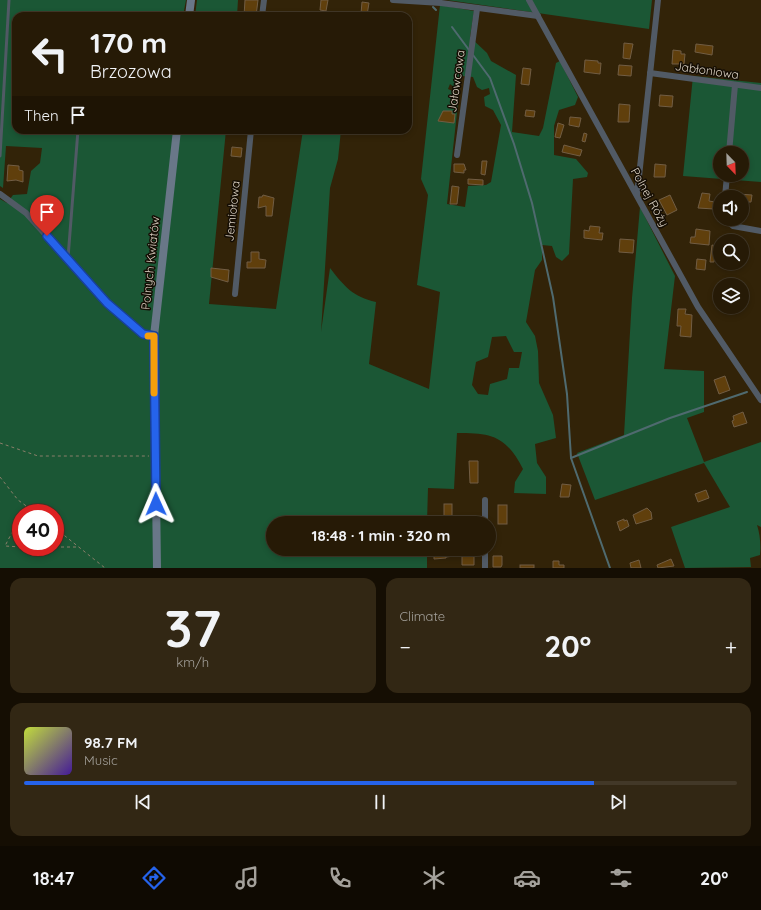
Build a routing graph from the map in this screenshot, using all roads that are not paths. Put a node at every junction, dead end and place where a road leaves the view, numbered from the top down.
1 (9, 0) edge
2 (191, 0) edge
3 (264, 0) edge
4 (393, 0) edge
5 (529, 0) edge
6 (658, 0) edge
7 (477, 9) junction
8 (190, 12) edge
9 (262, 12) edge
10 (538, 16) junction
11 (650, 73) junction
12 (735, 85) junction
13 (761, 88) edge
14 (78, 134) edge
15 (177, 134) edge
16 (251, 134) edge
17 (730, 146) edge
18 (0, 156) edge
19 (457, 156) dead end
20 (0, 194) edge
21 (637, 195) junction
22 (733, 226) edge
23 (761, 231) edge
24 (68, 260) junction
25 (235, 294) dead end
26 (154, 336) junction
27 (761, 400) edge
28 (485, 500) dead end
29 (485, 516) edge
30 (485, 556) edge
31 (157, 568) edge
32 (485, 568) edge

1 - 18 lane
2 - 8 street
3 - 9 street
4 - 7 street
5 - 10 street, Polnej Róży
6 - 11 street
7 - 10 street
7 - 19 street, Jałowcowa
10 - 21 street, Polnej Róży
11 - 12 street, Jabłoniowa
11 - 21 street
12 - 13 street, Jabłoniowa
12 - 17 street
14 - 24 lane
15 - 26 street, Polnych Kwiatów
16 - 25 street, Jemiołowa
20 - 24 street
21 - 27 street, Polnej Róży
22 - 23 street
24 - 26 street
26 - 31 street, Polnych Kwiatów
28 - 29 street
30 - 32 street

